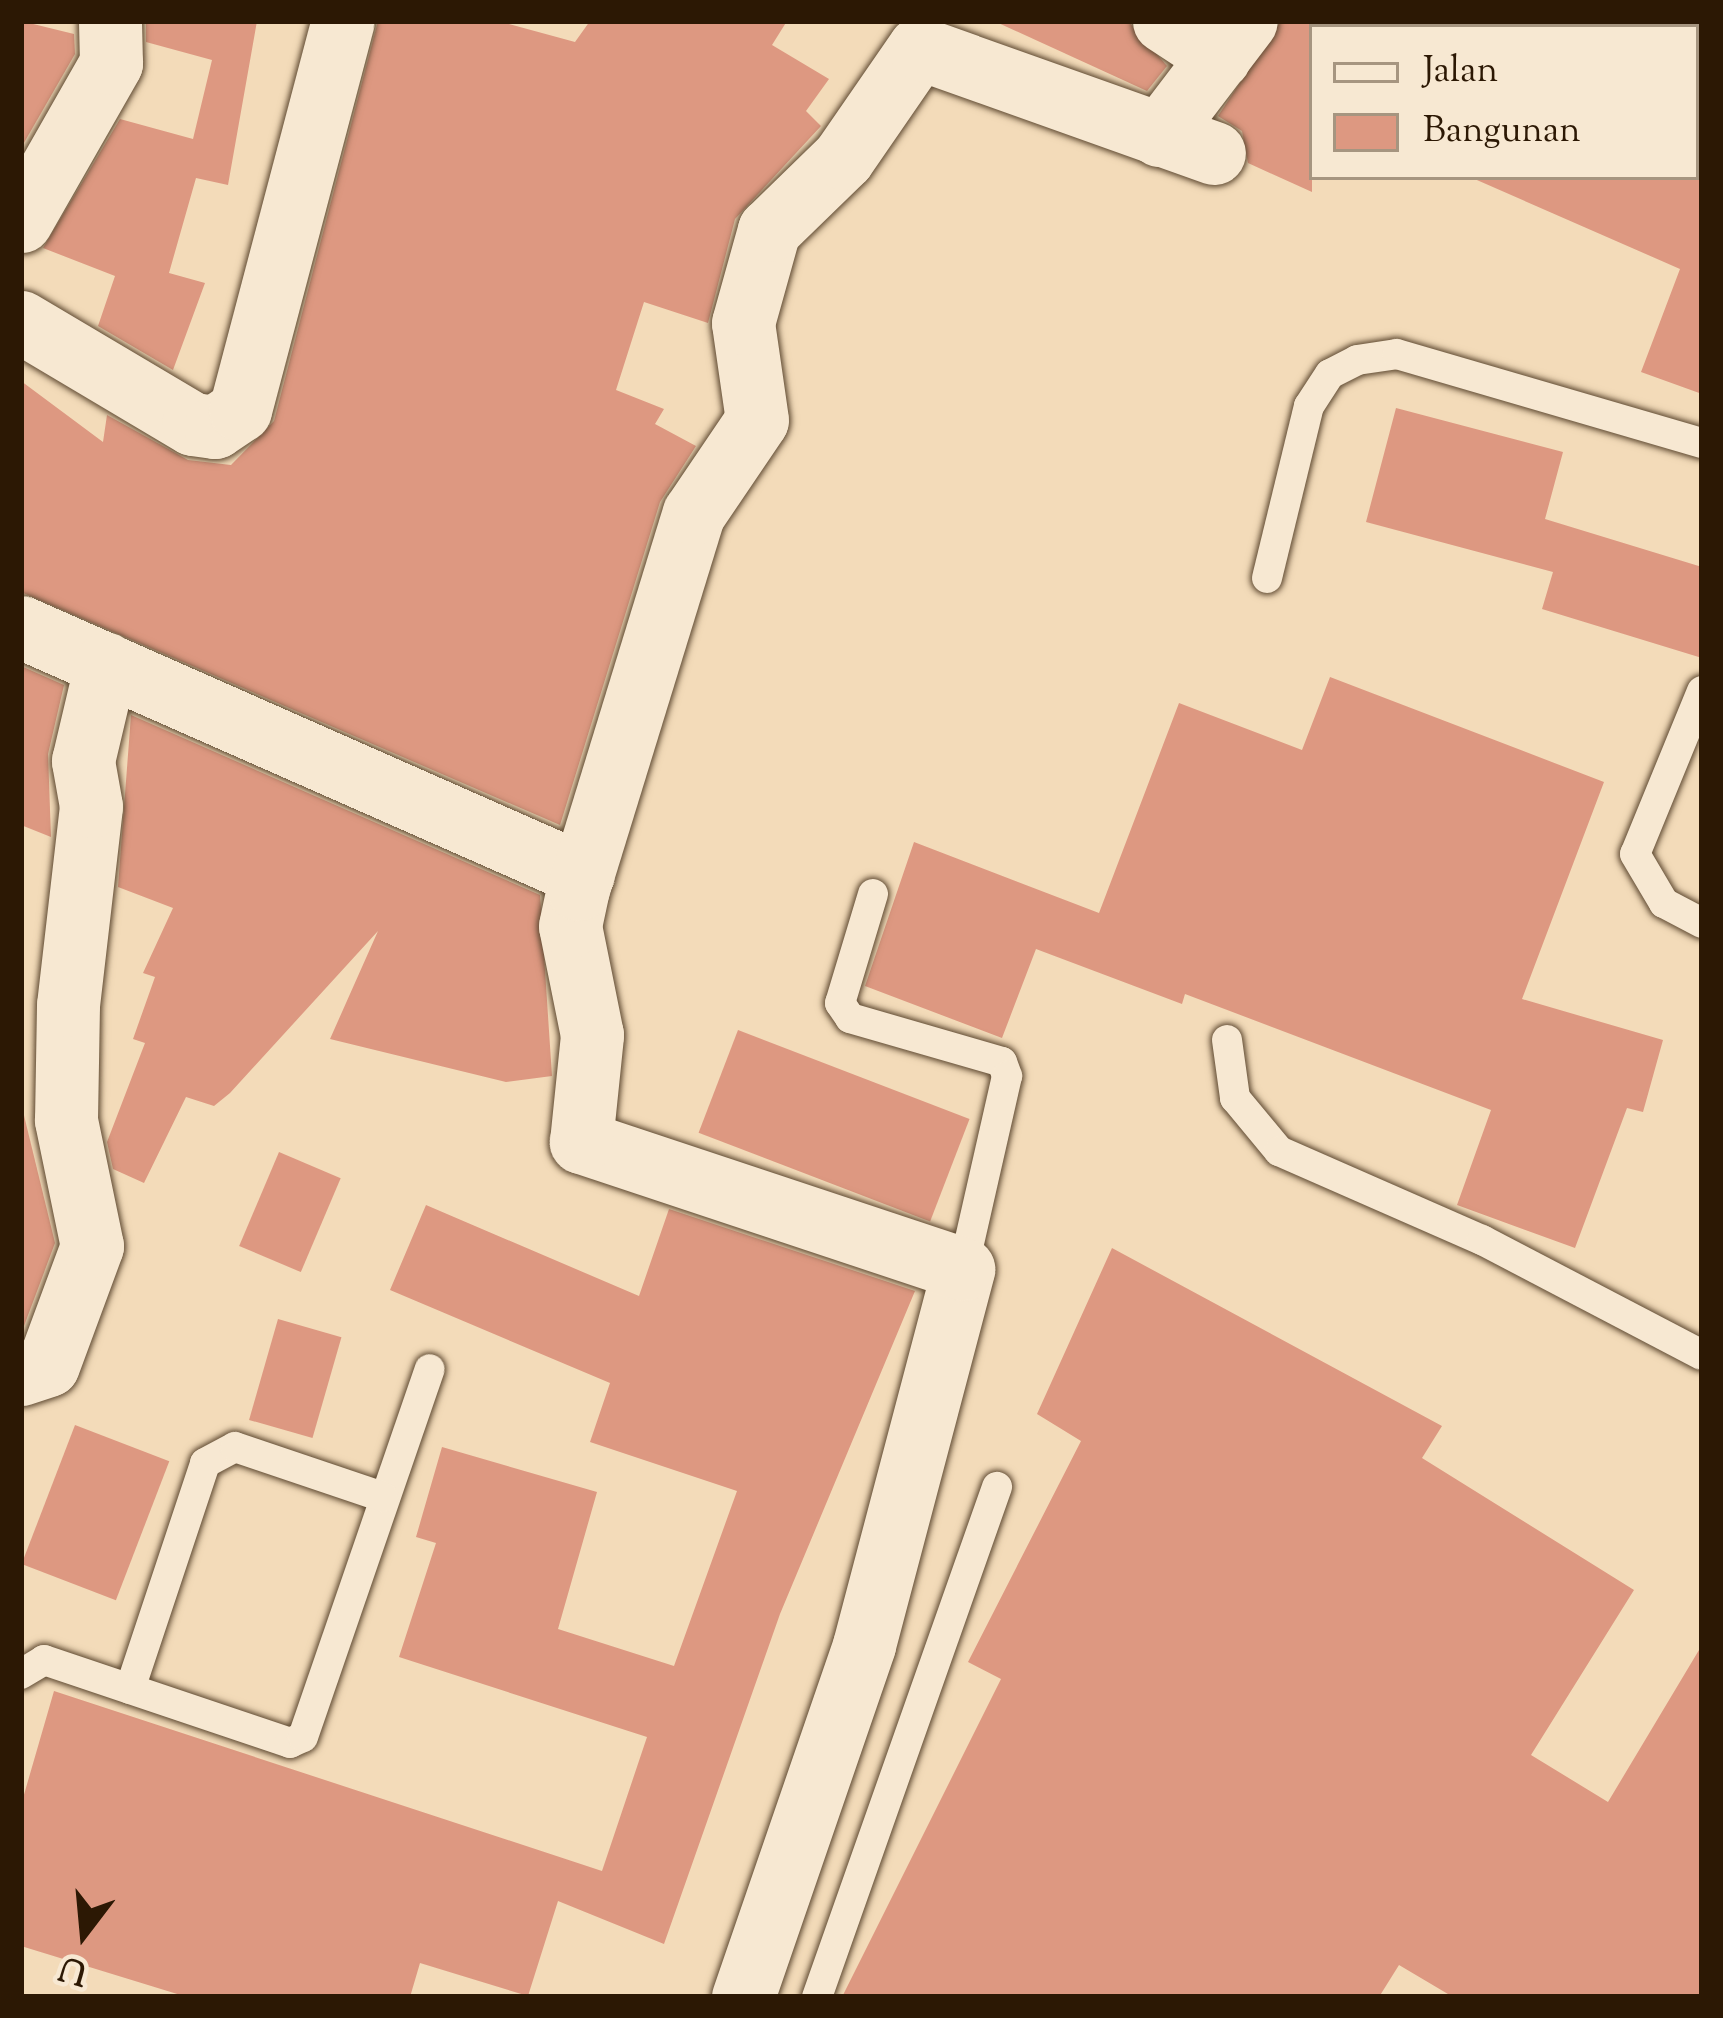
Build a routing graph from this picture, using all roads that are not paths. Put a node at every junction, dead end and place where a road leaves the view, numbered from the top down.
1 (110, 21) edge
2 (343, 21) edge
3 (1164, 21) edge
4 (1232, 39) edge
5 (21, 221) edge
6 (21, 322) edge
7 (1702, 443) edge
8 (1267, 578) dead end
9 (21, 627) edge
10 (106, 664) junction
11 (1702, 691) edge
12 (583, 874) junction
13 (873, 894) dead end
14 (47, 920) edge
15 (1702, 922) edge
16 (1227, 1040) dead end
17 (964, 1269) junction
18 (1702, 1355) edge
19 (430, 1369) dead end
20 (21, 1373) edge
21 (997, 1487) dead end
22 (383, 1497) junction
23 (21, 1674) edge
24 (130, 1689) junction
25 (743, 1997) edge
26 (817, 1997) edge

1 - 5 street
2 - 6 street
3 - 4 street
4 - 12 street
7 - 8 lane
9 - 10 street
10 - 12 street
10 - 14 street
11 - 15 lane
12 - 17 street
13 - 17 lane
14 - 20 street
16 - 18 lane
17 - 25 street
19 - 22 lane
21 - 26 lane
22 - 24 lane
22 - 24 lane
23 - 24 lane

